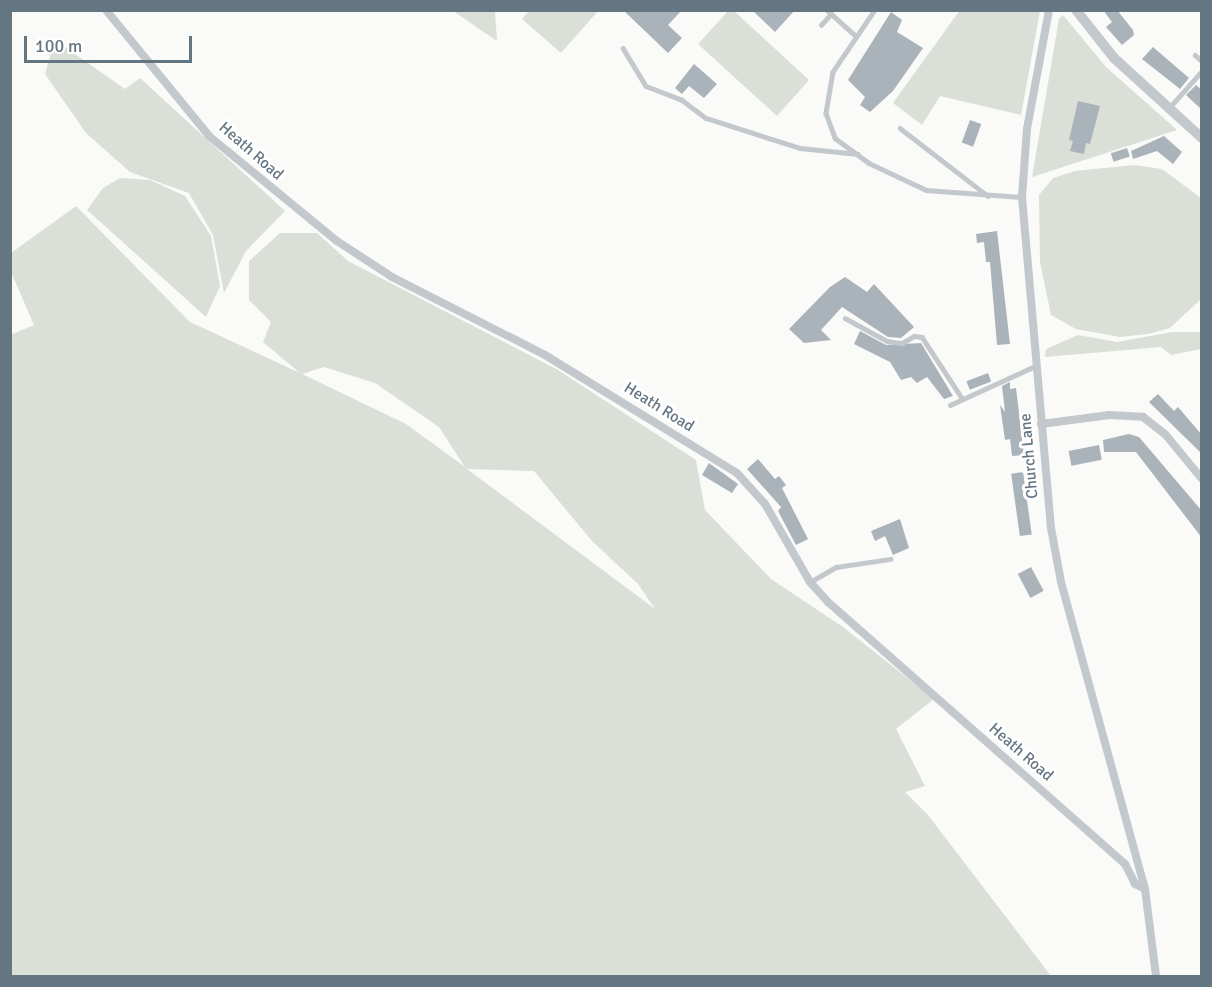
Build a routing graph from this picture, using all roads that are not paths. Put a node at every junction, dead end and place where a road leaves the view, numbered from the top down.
1 (106, 10) edge
2 (875, 10) edge
3 (1049, 10) edge
4 (1076, 10) edge
5 (829, 12) edge
6 (821, 25) dead end
7 (856, 36) junction
8 (622, 48) dead end
9 (1195, 55) dead end
10 (1202, 61) edge
11 (1202, 71) edge
12 (1169, 108) junction
13 (900, 128) dead end
14 (1202, 138) edge
15 (858, 154) junction
16 (988, 196) junction
17 (1022, 197) junction
18 (845, 318) dead end
19 (1035, 366) junction
20 (962, 398) junction
21 (950, 405) dead end
22 (1041, 424) junction
23 (1202, 479) edge
24 (890, 559) dead end
25 (810, 582) junction
26 (1145, 890) junction
27 (1156, 976) edge

1 - 25 street, Heath Road
2 - 7 lane
3 - 17 street, Church Lane
4 - 12 street
5 - 6 lane
5 - 7 lane
7 - 15 lane
8 - 15 lane
9 - 10 lane
11 - 12 lane
12 - 14 street
13 - 16 lane
15 - 16 lane
16 - 17 lane
17 - 19 street, Church Lane
18 - 20 lane
19 - 20 lane
19 - 22 street, Church Lane
20 - 21 lane
22 - 23 street
22 - 26 street, Church Lane
24 - 25 lane
25 - 26 street, Heath Road
26 - 27 street, Church Lane

